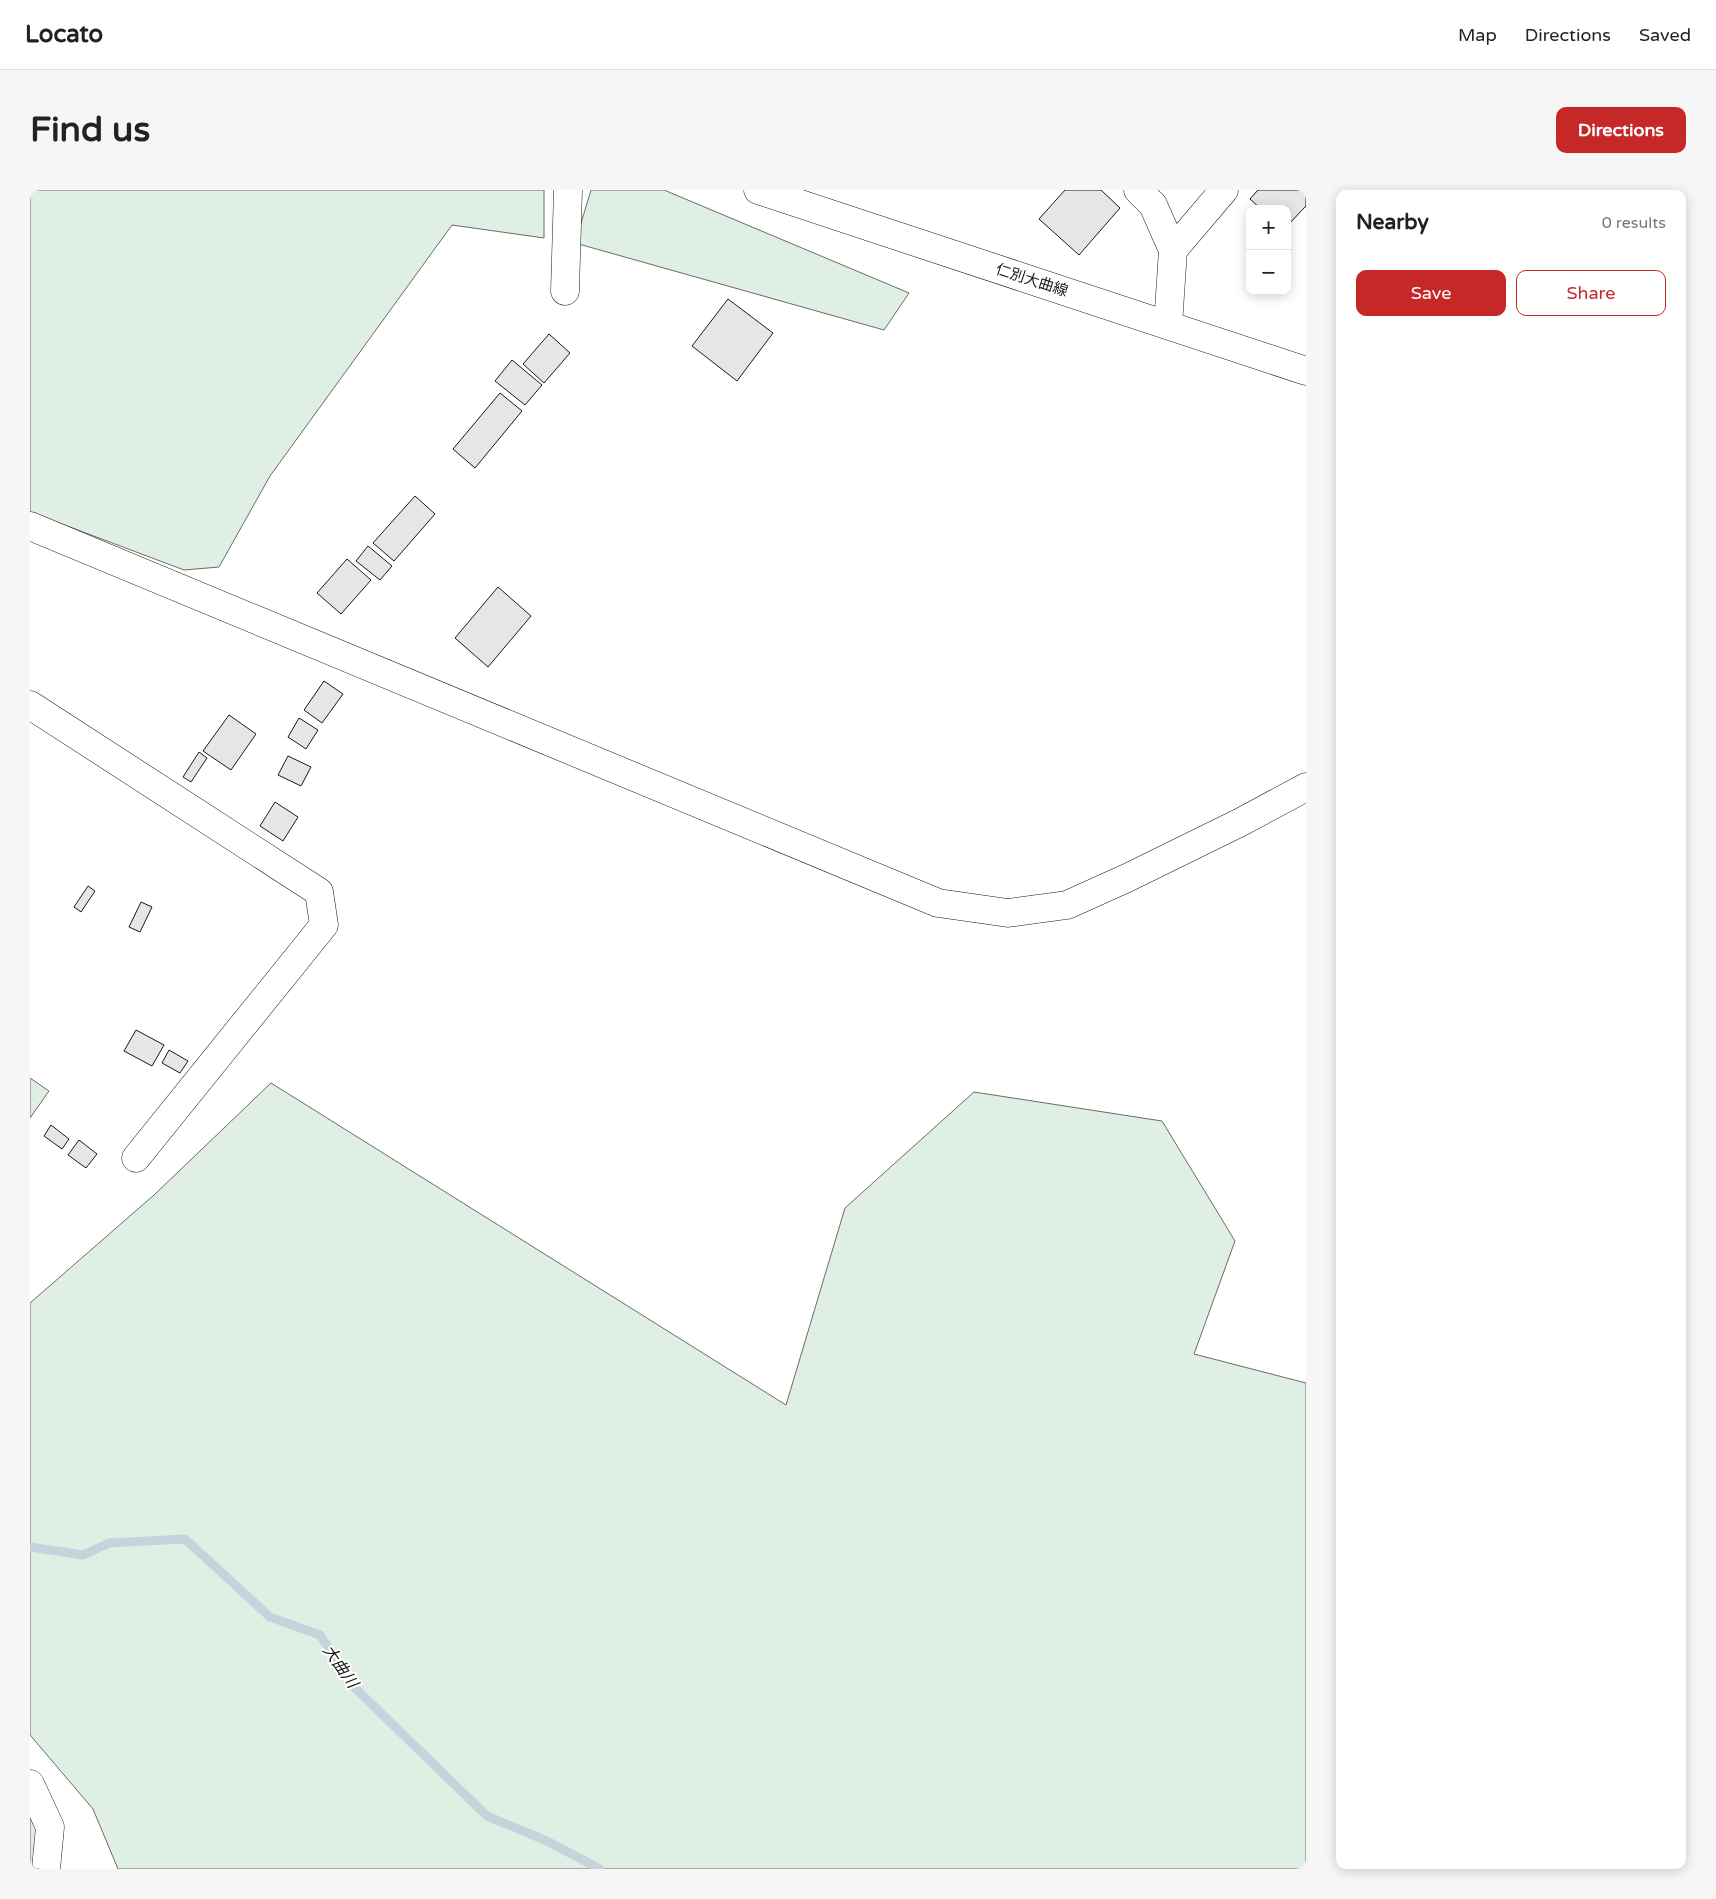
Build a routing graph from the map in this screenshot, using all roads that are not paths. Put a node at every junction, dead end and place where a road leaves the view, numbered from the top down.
1 (568, 190) edge
2 (758, 190) edge
3 (1138, 190) edge
4 (1224, 190) edge
5 (1173, 250) junction
6 (565, 291) dead end
7 (1168, 324) junction
8 (1306, 371) edge
9 (30, 526) edge
10 (30, 705) edge
11 (1306, 787) edge
12 (136, 1158) dead end
13 (30, 1784) edge
14 (46, 1869) edge

1 - 6 street
2 - 7 street, 仁別大曲線
3 - 5 street
4 - 5 street
5 - 7 street
7 - 8 street, 仁別大曲線
9 - 11 street
10 - 12 street
13 - 14 street

